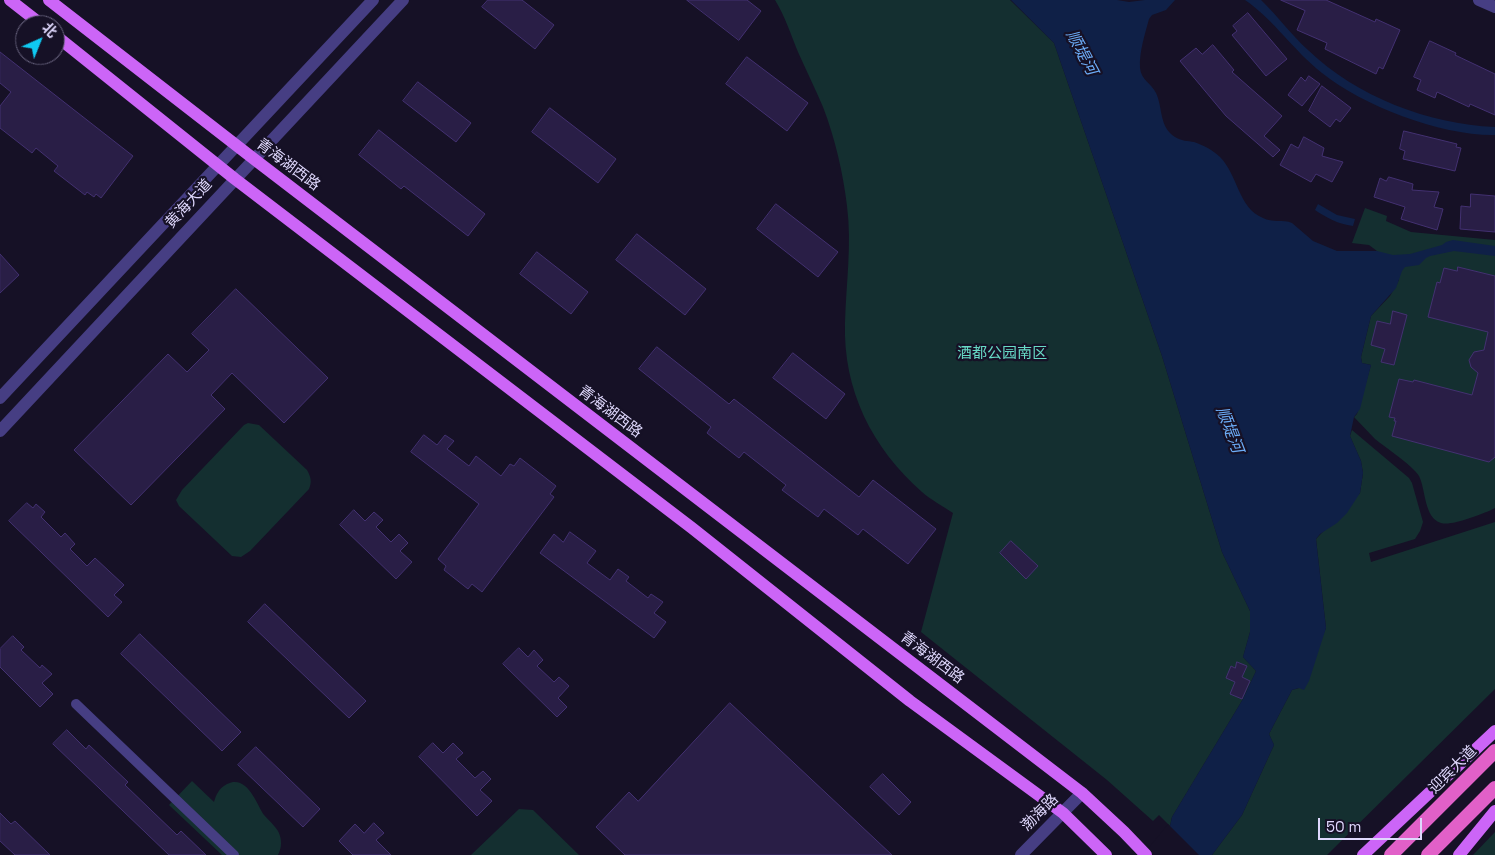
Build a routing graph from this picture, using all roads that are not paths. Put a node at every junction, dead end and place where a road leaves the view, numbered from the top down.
1 (10, 0) edge
2 (48, 0) edge
3 (373, 0) edge
4 (403, 0) edge
5 (1479, 0) edge
6 (1495, 7) edge
7 (29, 15) edge
8 (65, 44) edge
9 (235, 145) junction
10 (254, 159) junction
11 (218, 165) junction
12 (235, 179) junction
13 (0, 398) edge
14 (0, 431) edge
15 (76, 704) dead end
16 (1495, 731) edge
17 (1495, 751) edge
18 (1495, 788) edge
19 (1082, 793) junction
20 (1495, 811) edge
21 (1063, 813) junction
22 (1105, 854) edge
23 (234, 855) edge
24 (1021, 855) edge
25 (1146, 855) edge
26 (1363, 855) edge
27 (1391, 855) edge
28 (1428, 855) edge
29 (1460, 855) edge

1 - 7 main road
2 - 9 main road, 青海湖西路
3 - 9 street, 黄海大道
4 - 10 street, 黄海大道
5 - 6 street
8 - 11 main road
9 - 10 main road, 青海湖西路
9 - 11 street, 黄海大道
10 - 12 street, 黄海大道
10 - 19 main road, 青海湖西路
11 - 12 main road
11 - 13 street, 黄海大道
12 - 14 street, 黄海大道
12 - 21 main road
15 - 23 street
16 - 26 main road
17 - 27 highway, 迎宾大道
18 - 28 highway
19 - 21 street, 渤海路
19 - 25 main road, 青海湖西路
20 - 29 main road
21 - 22 main road
21 - 24 street, 渤海路

